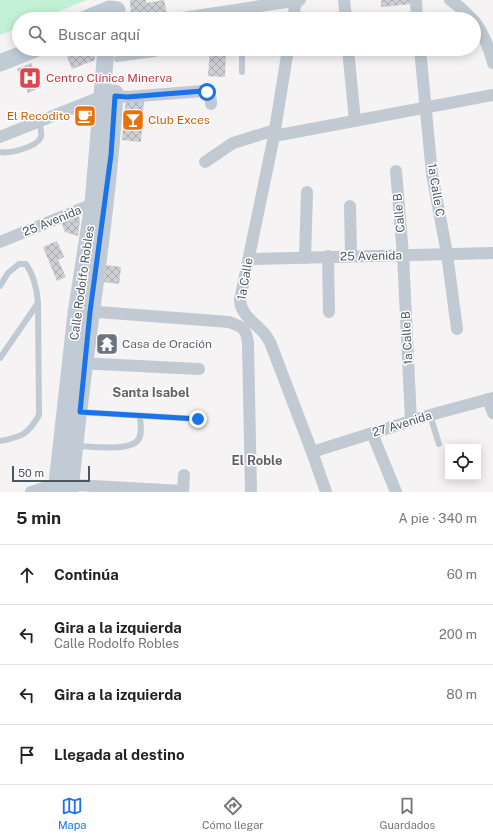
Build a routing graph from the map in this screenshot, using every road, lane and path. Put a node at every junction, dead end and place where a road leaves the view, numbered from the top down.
1 (297, 0) edge
2 (344, 0) edge
3 (416, 0) edge
4 (450, 0) edge
5 (251, 12) edge
6 (294, 12) edge
7 (345, 12) edge
8 (417, 12) edge
9 (465, 12) edge
10 (488, 31) edge
11 (12, 48) edge
12 (0, 53) edge
13 (18, 56) edge
14 (113, 56) edge
15 (242, 56) edge
16 (287, 56) edge
17 (349, 56) edge
18 (421, 56) edge
19 (0, 63) edge
20 (493, 63) edge
21 (242, 72) dead end
22 (493, 95) edge
23 (109, 96) junction
24 (211, 104) dead end
25 (426, 108) junction
26 (39, 120) junction
27 (355, 121) junction
28 (274, 133) junction
29 (0, 137) edge
30 (0, 152) edge
31 (205, 162) dead end
32 (396, 171) dead end
33 (307, 192) dead end
34 (99, 203) junction
35 (350, 206) dead end
36 (0, 242) edge
37 (493, 253) edge
38 (447, 254) junction
39 (351, 255) junction
40 (403, 255) junction
41 (328, 256) junction
42 (248, 258) junction
43 (305, 258) junction
44 (0, 286) edge
45 (38, 303) junction
46 (84, 311) junction
47 (329, 312) dead end
48 (457, 330) dead end
49 (0, 358) edge
50 (78, 363) junction
51 (199, 369) dead end
52 (491, 398) edge
53 (80, 412) junction
54 (493, 414) edge
55 (430, 415) junction
56 (140, 416) junction
57 (198, 419) dead end
58 (411, 421) junction
59 (372, 433) junction
60 (0, 441) edge
61 (439, 444) dead end
62 (75, 446) junction
63 (312, 452) junction
64 (184, 475) dead end
65 (64, 488) edge
66 (183, 491) edge
67 (31, 492) edge
68 (251, 492) edge
69 (326, 492) edge
70 (396, 492) edge

1 - 5 street
1 - 6 street
2 - 7 street
3 - 8 street
4 - 9 street
10 - 20 street
11 - 12 main road
13 - 19 main road
14 - 23 main road, Calle Rodolfo Robles
15 - 21 lane
16 - 28 street, 1a Calle
17 - 27 street
18 - 25 street, 1a Calle C
22 - 25 street
23 - 24 street
23 - 26 street
23 - 34 main road, Calle Rodolfo Robles
25 - 27 street
25 - 38 street, 1a Calle C
26 - 29 street
26 - 30 lane
27 - 28 street
28 - 31 street
28 - 42 street, 1a Calle
32 - 40 street, Calle B
33 - 43 street
34 - 36 street, 25 Avenida
34 - 46 main road, Calle Rodolfo Robles
35 - 39 street
37 - 38 street, 25 Avenida
38 - 40 street, 25 Avenida
38 - 48 street, 1a Calle C
39 - 40 street, 25 Avenida
39 - 41 street, 25 Avenida
40 - 58 street, 1a Calle B
41 - 43 street, 25 Avenida
41 - 47 street
42 - 43 street, 25 Avenida
42 - 63 street, 1a Calle
44 - 45 lane
45 - 49 lane
45 - 60 lane
46 - 50 main road, Calle Rodolfo Robles
46 - 68 street
50 - 51 street
50 - 53 main road, Calle Rodolfo Robles
50 - 65 main road, Calle Rodolfo Robles
52 - 54 street
52 - 55 street, 27 Avenida
53 - 56 lane
53 - 62 main road, Calle Rodolfo Robles
55 - 58 street, 27 Avenida
55 - 61 lane
56 - 57 lane
56 - 62 lane
58 - 59 street, 27 Avenida
59 - 63 street, 27 Avenida
59 - 70 street
62 - 65 main road, Calle Rodolfo Robles
63 - 69 street, 1a Calle
64 - 66 street
65 - 66 street
65 - 67 street

